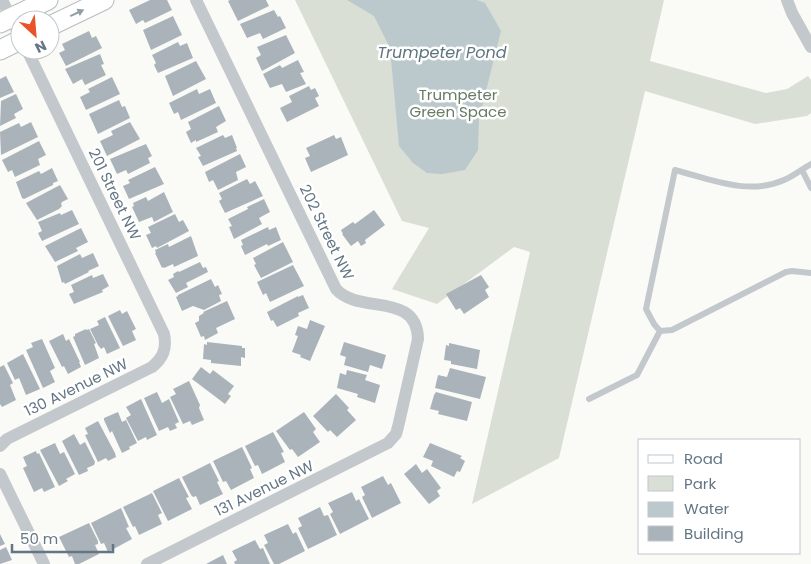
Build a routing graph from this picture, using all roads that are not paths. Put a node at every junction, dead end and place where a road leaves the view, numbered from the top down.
1 (2, 0) edge
2 (48, 0) edge
3 (104, 0) edge
4 (196, 0) edge
5 (787, 0) edge
6 (6, 20) edge
7 (60, 21) edge
8 (811, 47) edge
9 (32, 60) edge
10 (811, 164) edge
11 (802, 170) junction
12 (811, 188) edge
13 (811, 274) edge
14 (660, 331) junction
15 (164, 354) joint
16 (588, 399) dead end
17 (393, 439) joint
18 (0, 446) edge
19 (0, 474) edge
20 (44, 564) edge
21 (147, 564) edge

1 - 6 street
2 - 6 street
7 -> 3 street
4 - 17 street, 202 Street NW
5 - 8 street
9 - 15 street, 201 Street NW
10 - 11 lane
11 - 12 lane
11 - 14 lane
13 - 14 lane
14 - 16 lane
15 - 18 street, 130 Avenue NW
17 - 21 street, 131 Avenue NW
19 - 20 street

